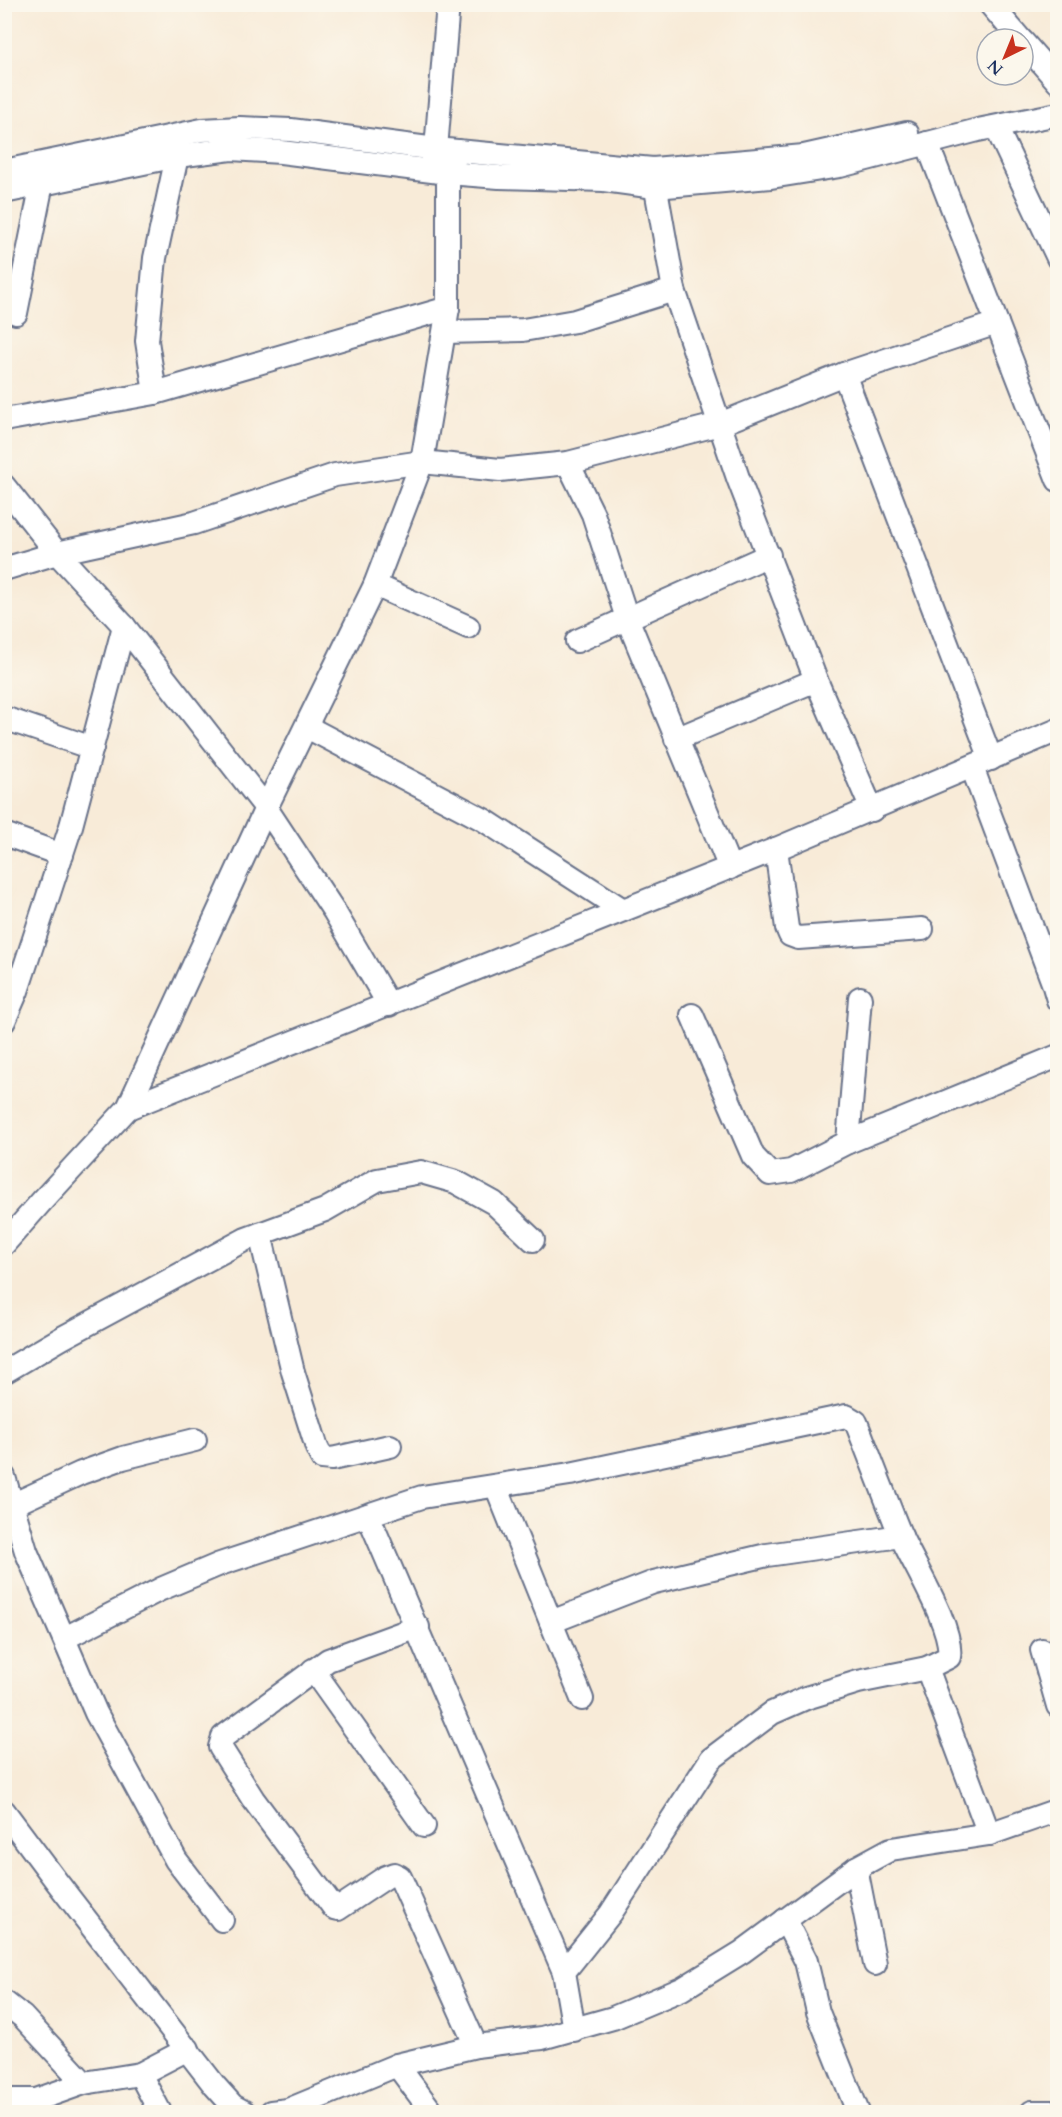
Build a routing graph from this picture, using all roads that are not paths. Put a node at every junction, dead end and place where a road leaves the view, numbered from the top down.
1 (448, 4) edge
2 (990, 4) edge
3 (1010, 27) edge
4 (1035, 55) edge
5 (1058, 82) edge
6 (1058, 98) edge
7 (1058, 114) edge
8 (996, 127) junction
9 (927, 143) junction
10 (447, 150) junction
11 (177, 156) junction
12 (4, 171) edge
13 (438, 171) junction
14 (654, 178) junction
15 (42, 183) junction
16 (4, 192) edge
17 (1058, 258) edge
18 (674, 290) junction
19 (448, 308) junction
20 (16, 314) dead end
21 (997, 323) junction
22 (445, 332) junction
23 (844, 374) junction
24 (155, 393) junction
25 (4, 420) edge
26 (720, 424) junction
27 (422, 462) junction
28 (568, 463) junction
29 (1058, 480) edge
30 (4, 486) edge
31 (57, 553) junction
32 (769, 555) junction
33 (4, 569) edge
34 (375, 585) junction
35 (627, 618) junction
36 (123, 626) junction
37 (468, 627) dead end
38 (577, 641) dead end
39 (816, 680) junction
40 (4, 718) edge
41 (307, 727) junction
42 (1058, 730) edge
43 (676, 739) junction
44 (92, 748) junction
45 (982, 763) junction
46 (266, 808) junction
47 (872, 810) junction
48 (4, 834) edge
49 (776, 849) junction
50 (62, 855) junction
51 (730, 868) junction
52 (623, 910) junction
53 (922, 929) dead end
54 (11, 988) edge
55 (860, 998) dead end
56 (1058, 1000) edge
57 (389, 1005) junction
58 (693, 1015) dead end
59 (4, 1021) edge
60 (1058, 1056) edge
61 (128, 1108) junction
62 (848, 1142) junction
63 (261, 1234) junction
64 (533, 1240) dead end
65 (4, 1244) edge
66 (4, 1372) edge
67 (195, 1440) dead end
68 (390, 1446) dead end
69 (4, 1477) edge
70 (496, 1486) junction
71 (12, 1505) junction
72 (368, 1515) junction
73 (901, 1536) junction
74 (551, 1622) junction
75 (418, 1627) junction
76 (65, 1638) junction
77 (1042, 1650) dead end
78 (927, 1668) junction
79 (313, 1670) junction
80 (582, 1699) dead end
81 (1058, 1706) edge
82 (1058, 1810) edge
83 (4, 1811) edge
84 (424, 1826) dead end
85 (989, 1834) junction
86 (856, 1868) junction
87 (222, 1920) dead end
88 (785, 1920) junction
89 (875, 1964) dead end
90 (564, 1972) junction
91 (4, 2002) edge
92 (574, 2030) junction
93 (476, 2046) junction
94 (188, 2049) junction
95 (397, 2065) junction
96 (140, 2074) junction
97 (84, 2083) junction
98 (4, 2100) edge
99 (38, 2106) edge
100 (160, 2112) edge
101 (244, 2112) edge
102 (283, 2112) edge
103 (432, 2112) edge
104 (858, 2112) edge
105 (1032, 2112) edge
106 (1058, 2112) edge

1 - 10 street
2 - 3 street
4 - 5 street
6 - 14 street
7 - 8 street
8 - 9 street
8 - 17 street
9 - 14 street
9 - 21 street
10 - 12 street
10 - 13 street
10 - 14 street
11 - 13 street
11 - 15 street
11 - 24 street
13 - 14 street
13 - 19 street
14 - 18 street
15 - 16 street
15 - 20 street
18 - 22 street
18 - 26 street
19 - 22 street
19 - 24 street
21 - 23 street
21 - 29 street
22 - 27 street
23 - 26 street
23 - 45 street
24 - 25 street
26 - 28 street
26 - 32 street
27 - 28 street
27 - 31 street
27 - 34 street
28 - 35 street
30 - 31 street
31 - 33 street
31 - 36 street
32 - 35 street
32 - 39 street
34 - 37 street
34 - 41 street
35 - 38 street
35 - 43 street
36 - 44 street
36 - 46 street
39 - 43 street
39 - 47 street
40 - 44 street
41 - 46 street
41 - 52 street
42 - 45 street
43 - 51 street
44 - 50 street
45 - 47 street
45 - 56 street
46 - 57 street
46 - 61 street
47 - 49 street
48 - 50 street
49 - 51 street
49 - 53 street
50 - 54 street
51 - 52 street
52 - 57 street
54 - 59 street
55 - 62 street
57 - 61 street
58 - 62 street
60 - 62 street
61 - 65 street
63 - 64 street
63 - 66 street
63 - 68 street
67 - 71 street
69 - 71 street
70 - 72 street
70 - 73 street
70 - 74 street
71 - 76 street
72 - 75 street
72 - 76 street
73 - 74 street
73 - 78 street
74 - 80 street
75 - 79 street
75 - 90 street
76 - 87 street
77 - 81 street
78 - 85 street
78 - 90 street
79 - 84 street
79 - 93 street
82 - 85 street
83 - 94 street
85 - 86 street
86 - 88 street
86 - 89 street
88 - 92 street
88 - 104 street
90 - 92 street
91 - 97 street
92 - 93 street
93 - 95 street
94 - 96 street
94 - 101 street
95 - 102 street
95 - 103 street
96 - 97 street
96 - 100 street
97 - 99 street
98 - 99 street
105 - 106 street

